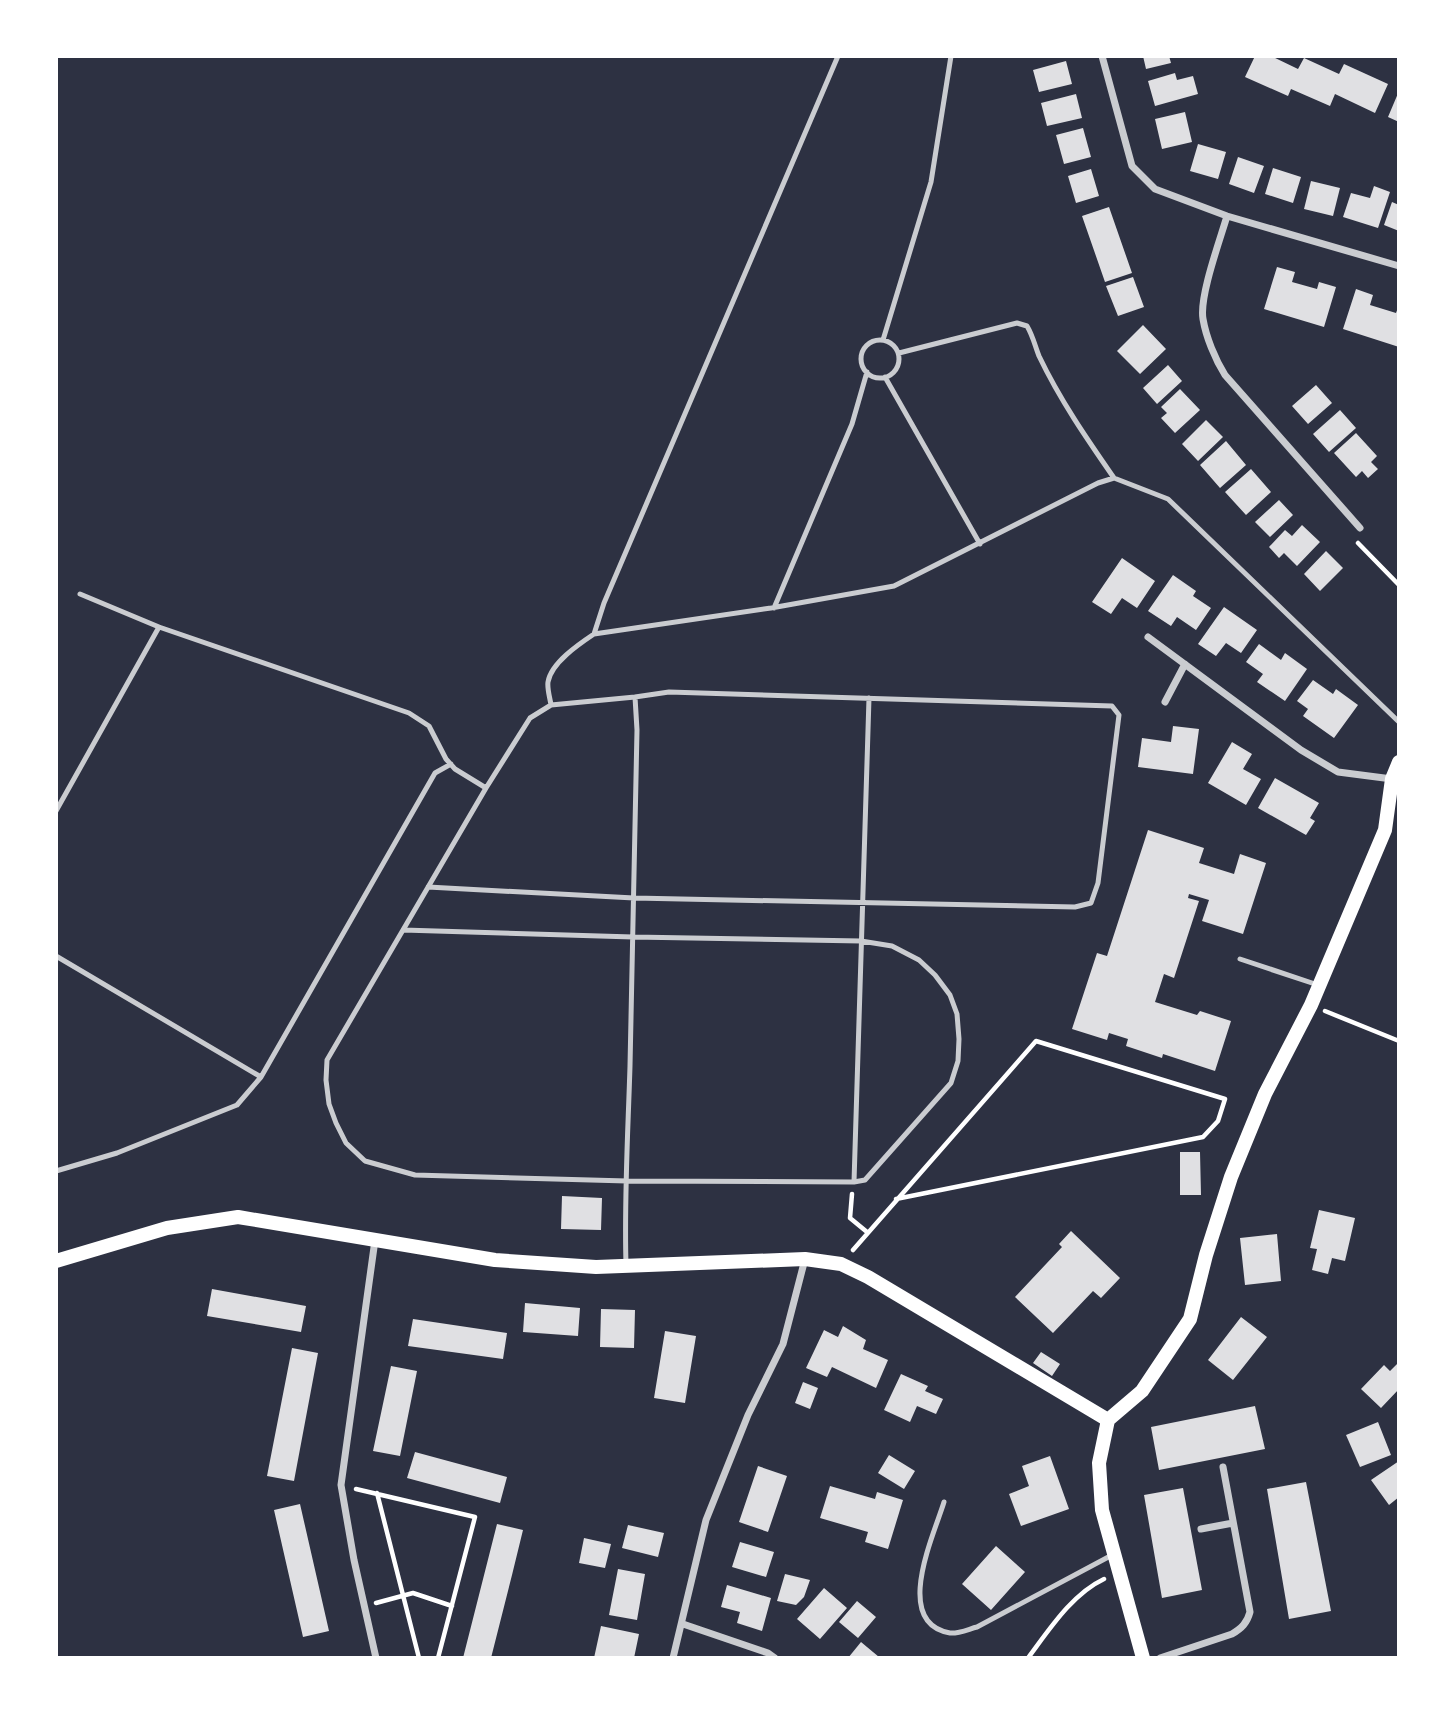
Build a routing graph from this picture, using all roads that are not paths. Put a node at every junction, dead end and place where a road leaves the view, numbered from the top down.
1 (838, 56) edge
2 (951, 56) edge
3 (1102, 56) edge
4 (1227, 216) junction
5 (1399, 266) edge
6 (884, 340) junction
7 (899, 353) junction
8 (867, 372) junction
9 (885, 377) junction
10 (1114, 478) junction
11 (1360, 528) road end
12 (980, 544) junction
13 (79, 594) dead end
14 (774, 607) junction
15 (159, 626) junction
16 (594, 634) junction
17 (1148, 637) dead end
18 (1185, 664) junction
19 (635, 697) junction
20 (869, 698) junction
21 (1165, 702) dead end
22 (551, 705) junction
23 (1399, 722) edge
24 (1399, 762) edge
25 (451, 764) junction
26 (1392, 779) junction
27 (486, 788) junction
28 (56, 811) edge
29 (428, 887) junction
30 (634, 898) junction
31 (862, 902) junction
32 (403, 930) junction
33 (634, 937) junction
34 (861, 941) junction
35 (56, 956) edge
36 (1240, 959) dead end
37 (1318, 985) junction
38 (261, 1077) junction
39 (56, 1171) edge
40 (627, 1181) junction
41 (854, 1182) junction
42 (375, 1240) junction
43 (805, 1259) junction
44 (56, 1261) edge
45 (626, 1267) junction
46 (1108, 1420) junction
47 (1223, 1467) dead end
48 (944, 1502) dead end
49 (1234, 1523) junction
50 (1201, 1529) dead end
51 (1114, 1554) junction
52 (683, 1624) junction
53 (376, 1658) edge
54 (673, 1658) edge
55 (775, 1658) edge
56 (1143, 1658) edge
57 (1160, 1658) edge

1 - 16 lane
2 - 6 lane
3 - 4 street
4 - 5 street
4 - 11 street
6 - 7 lane
6 - 8 lane
7 - 9 lane
7 - 10 lane
8 - 9 lane
8 - 14 lane
9 - 12 lane
10 - 12 lane
10 - 23 lane
12 - 14 lane
13 - 15 lane
14 - 16 lane
15 - 25 lane
15 - 28 lane
16 - 22 lane
17 - 18 street
18 - 21 street
18 - 26 street
19 - 20 lane
19 - 22 lane
19 - 30 lane
20 - 31 lane
20 - 31 lane
22 - 27 lane
24 - 26 main road
25 - 27 lane
25 - 38 lane
26 - 37 main road
27 - 29 lane
29 - 30 lane
29 - 32 lane
30 - 31 lane
30 - 33 lane
31 - 34 lane
32 - 33 lane
32 - 40 lane
33 - 34 lane
33 - 40 lane
34 - 41 lane
34 - 41 lane
35 - 38 lane
36 - 37 lane
37 - 46 main road
38 - 39 lane
40 - 41 lane
40 - 45 lane
42 - 44 main road
42 - 45 main road
42 - 53 street
43 - 45 main road
43 - 46 main road
43 - 52 street
46 - 51 main road
47 - 49 street
48 - 51 lane
49 - 50 street
49 - 57 street
51 - 56 main road
52 - 54 street
52 - 55 street

